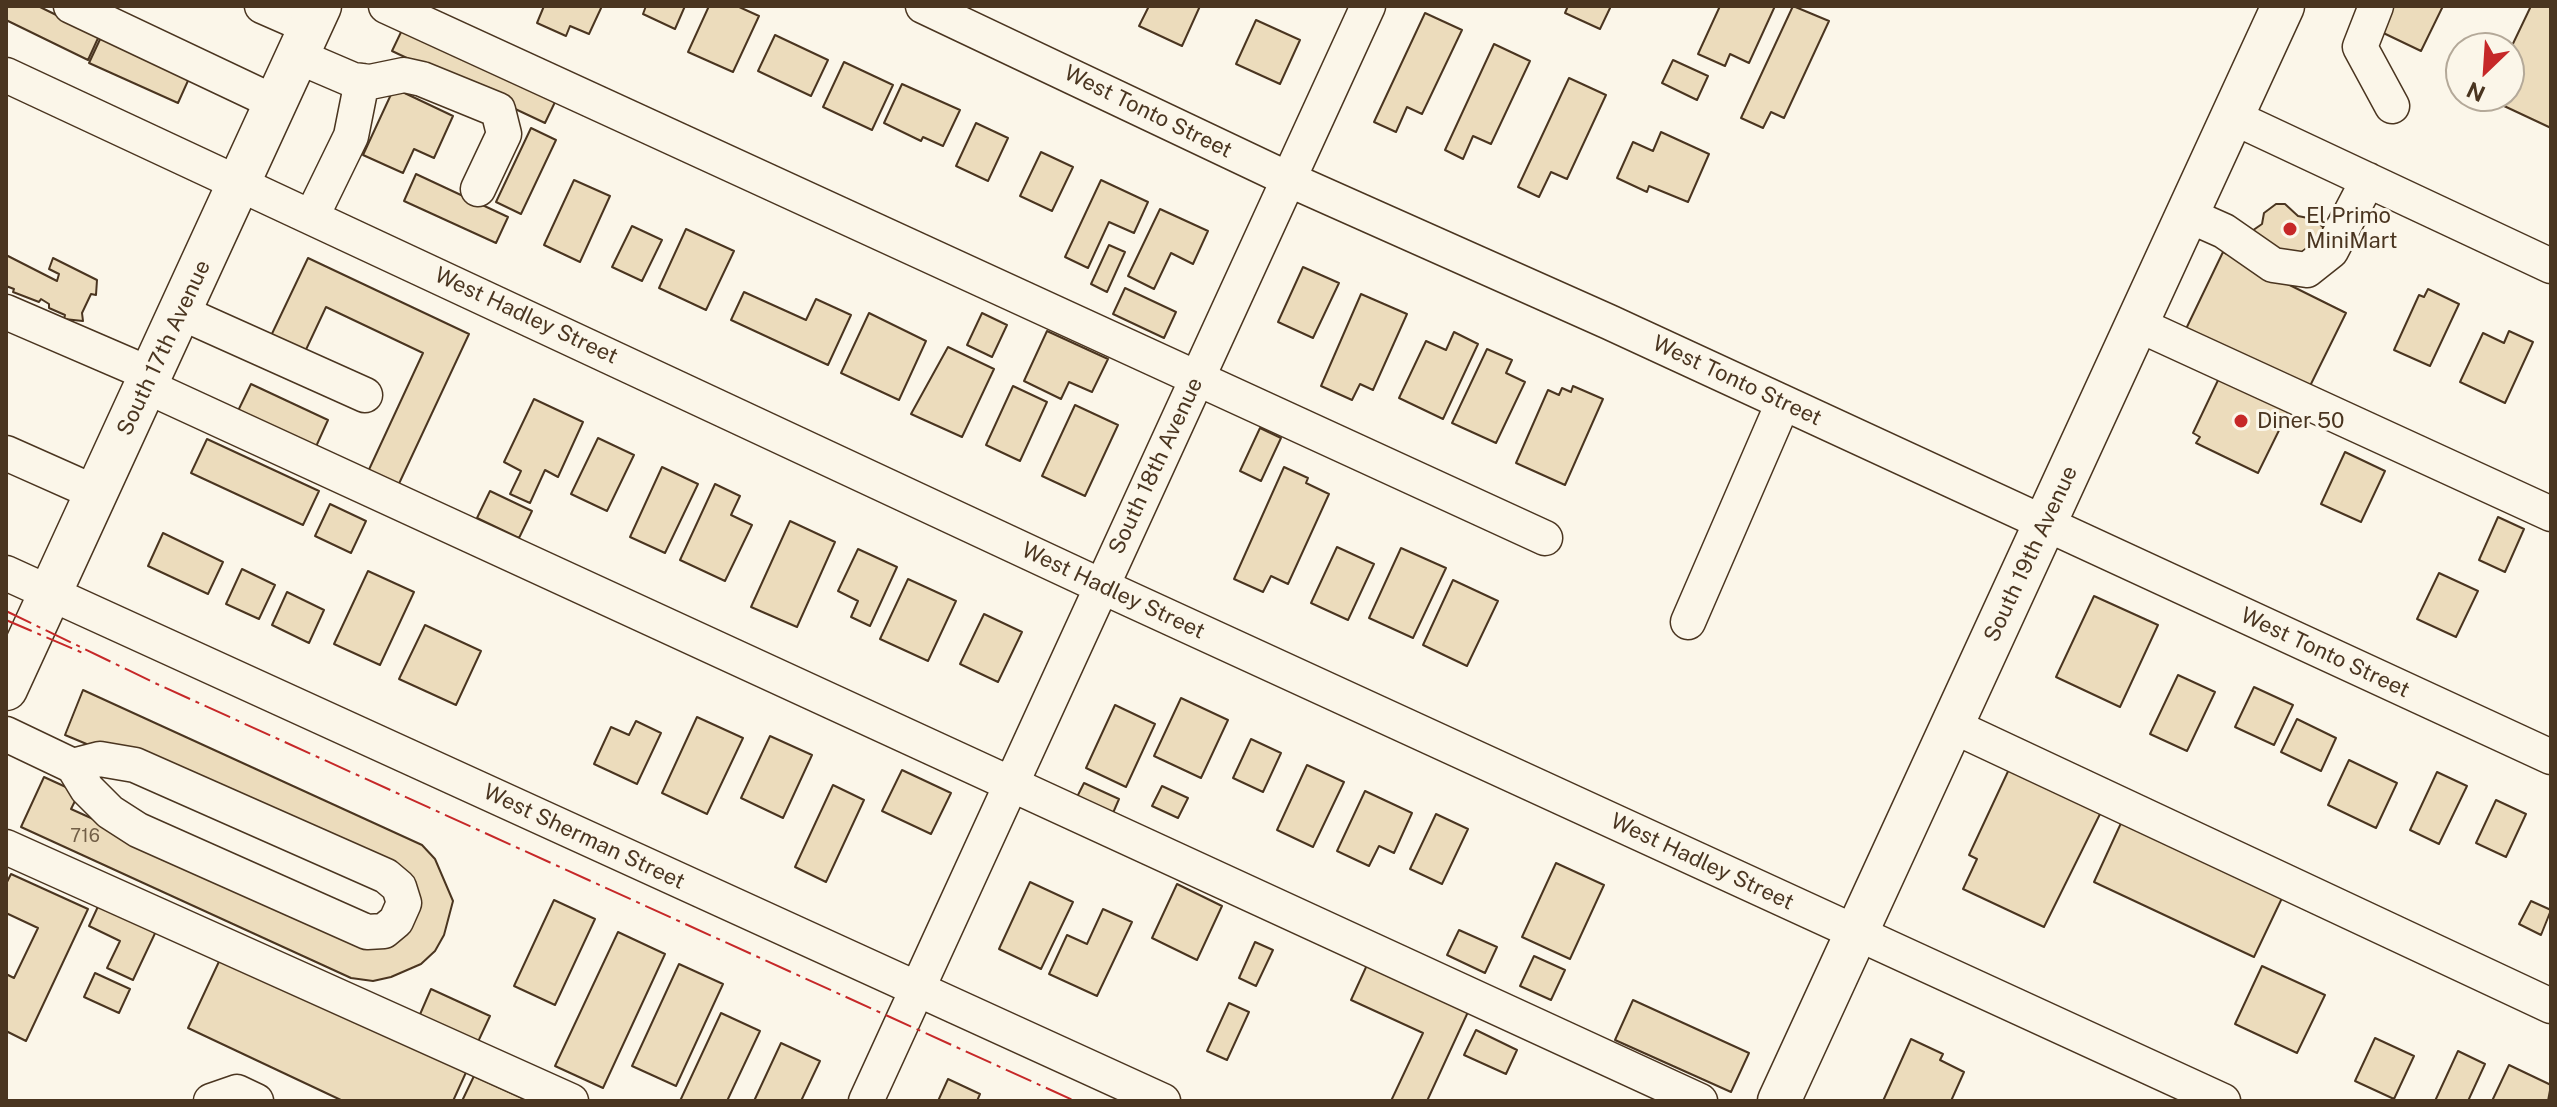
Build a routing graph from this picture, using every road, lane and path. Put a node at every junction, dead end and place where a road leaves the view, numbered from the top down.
1 (71, 6) edge
2 (262, 6) edge
3 (386, 6) edge
4 (923, 6) edge
5 (1368, 6) edge
6 (2283, 6) edge
7 (2376, 6) edge
8 (120, 16) edge
9 (309, 30) edge
10 (6, 75) edge
11 (362, 81) junction
12 (276, 103) junction
13 (2392, 106) dead end
14 (2233, 117) junction
15 (1288, 179) junction
16 (2368, 180) junction
17 (240, 182) junction
18 (478, 189) dead end
19 (2188, 215) junction
20 (312, 216) junction
21 (2551, 266) edge
22 (6, 312) edge
23 (180, 312) junction
24 (2137, 324) junction
25 (1197, 376) junction
26 (149, 381) junction
27 (365, 395) dead end
28 (1783, 403) junction
29 (6, 453) edge
30 (96, 493) junction
31 (2551, 514) edge
32 (2044, 525) junction
33 (1545, 538) dead end
34 (6, 573) edge
35 (1101, 586) junction
36 (50, 593) junction
37 (1688, 622) dead end
38 (6, 689) edge
39 (1953, 726) junction
40 (6, 734) edge
41 (2551, 757) edge
42 (73, 766) junction
43 (1010, 785) junction
44 (6, 847) edge
45 (1857, 933) junction
46 (918, 989) junction
47 (2551, 1006) edge
48 (211, 1101) edge
49 (256, 1101) edge
50 (571, 1101) edge
51 (866, 1101) edge
52 (1163, 1101) edge
53 (1700, 1101) edge
54 (1779, 1101) edge
55 (2223, 1101) edge

1 - 8 street
2 - 9 street
3 - 25 street
4 - 15 street, West Tonto Street
5 - 15 street, South 18th Avenue
6 - 14 main road, South 19th Avenue
7 - 13 street
8 - 12 street
9 - 11 street
9 - 12 main road, South 17th Avenue
10 - 17 street, West Hadley Street
11 - 18 street
11 - 20 street
12 - 17 main road, South 17th Avenue
14 - 16 street
14 - 19 main road, South 19th Avenue
15 - 25 street, South 18th Avenue
15 - 28 street, West Tonto Street
16 - 19 street
16 - 21 street
17 - 20 street, West Hadley Street
17 - 23 main road, South 17th Avenue
19 - 24 main road, South 19th Avenue
20 - 35 street, West Hadley Street
22 - 26 street
23 - 26 main road, South 17th Avenue
23 - 27 street
24 - 31 street
24 - 32 main road, South 19th Avenue
25 - 33 street
25 - 35 street, South 18th Avenue
26 - 30 main road, South 17th Avenue
26 - 43 street
28 - 32 street, West Tonto Street
28 - 37 street
29 - 30 street
30 - 36 main road, South 17th Avenue
32 - 39 main road, South 19th Avenue
32 - 41 street, West Tonto Street
34 - 36 street, West Sherman Street
35 - 43 street, South 18th Avenue
35 - 45 street, West Hadley Street
36 - 38 main road, South 17th Avenue
36 - 46 street, West Sherman Street
39 - 45 main road, South 19th Avenue
39 - 47 street
40 - 42 street
42 - 42 street
43 - 46 street, South 18th Avenue
43 - 53 street
44 - 50 street
45 - 54 main road, South 19th Avenue
45 - 55 street, West Hadley Street
46 - 51 street, South 18th Avenue
46 - 52 street, West Sherman Street
48 - 49 street

